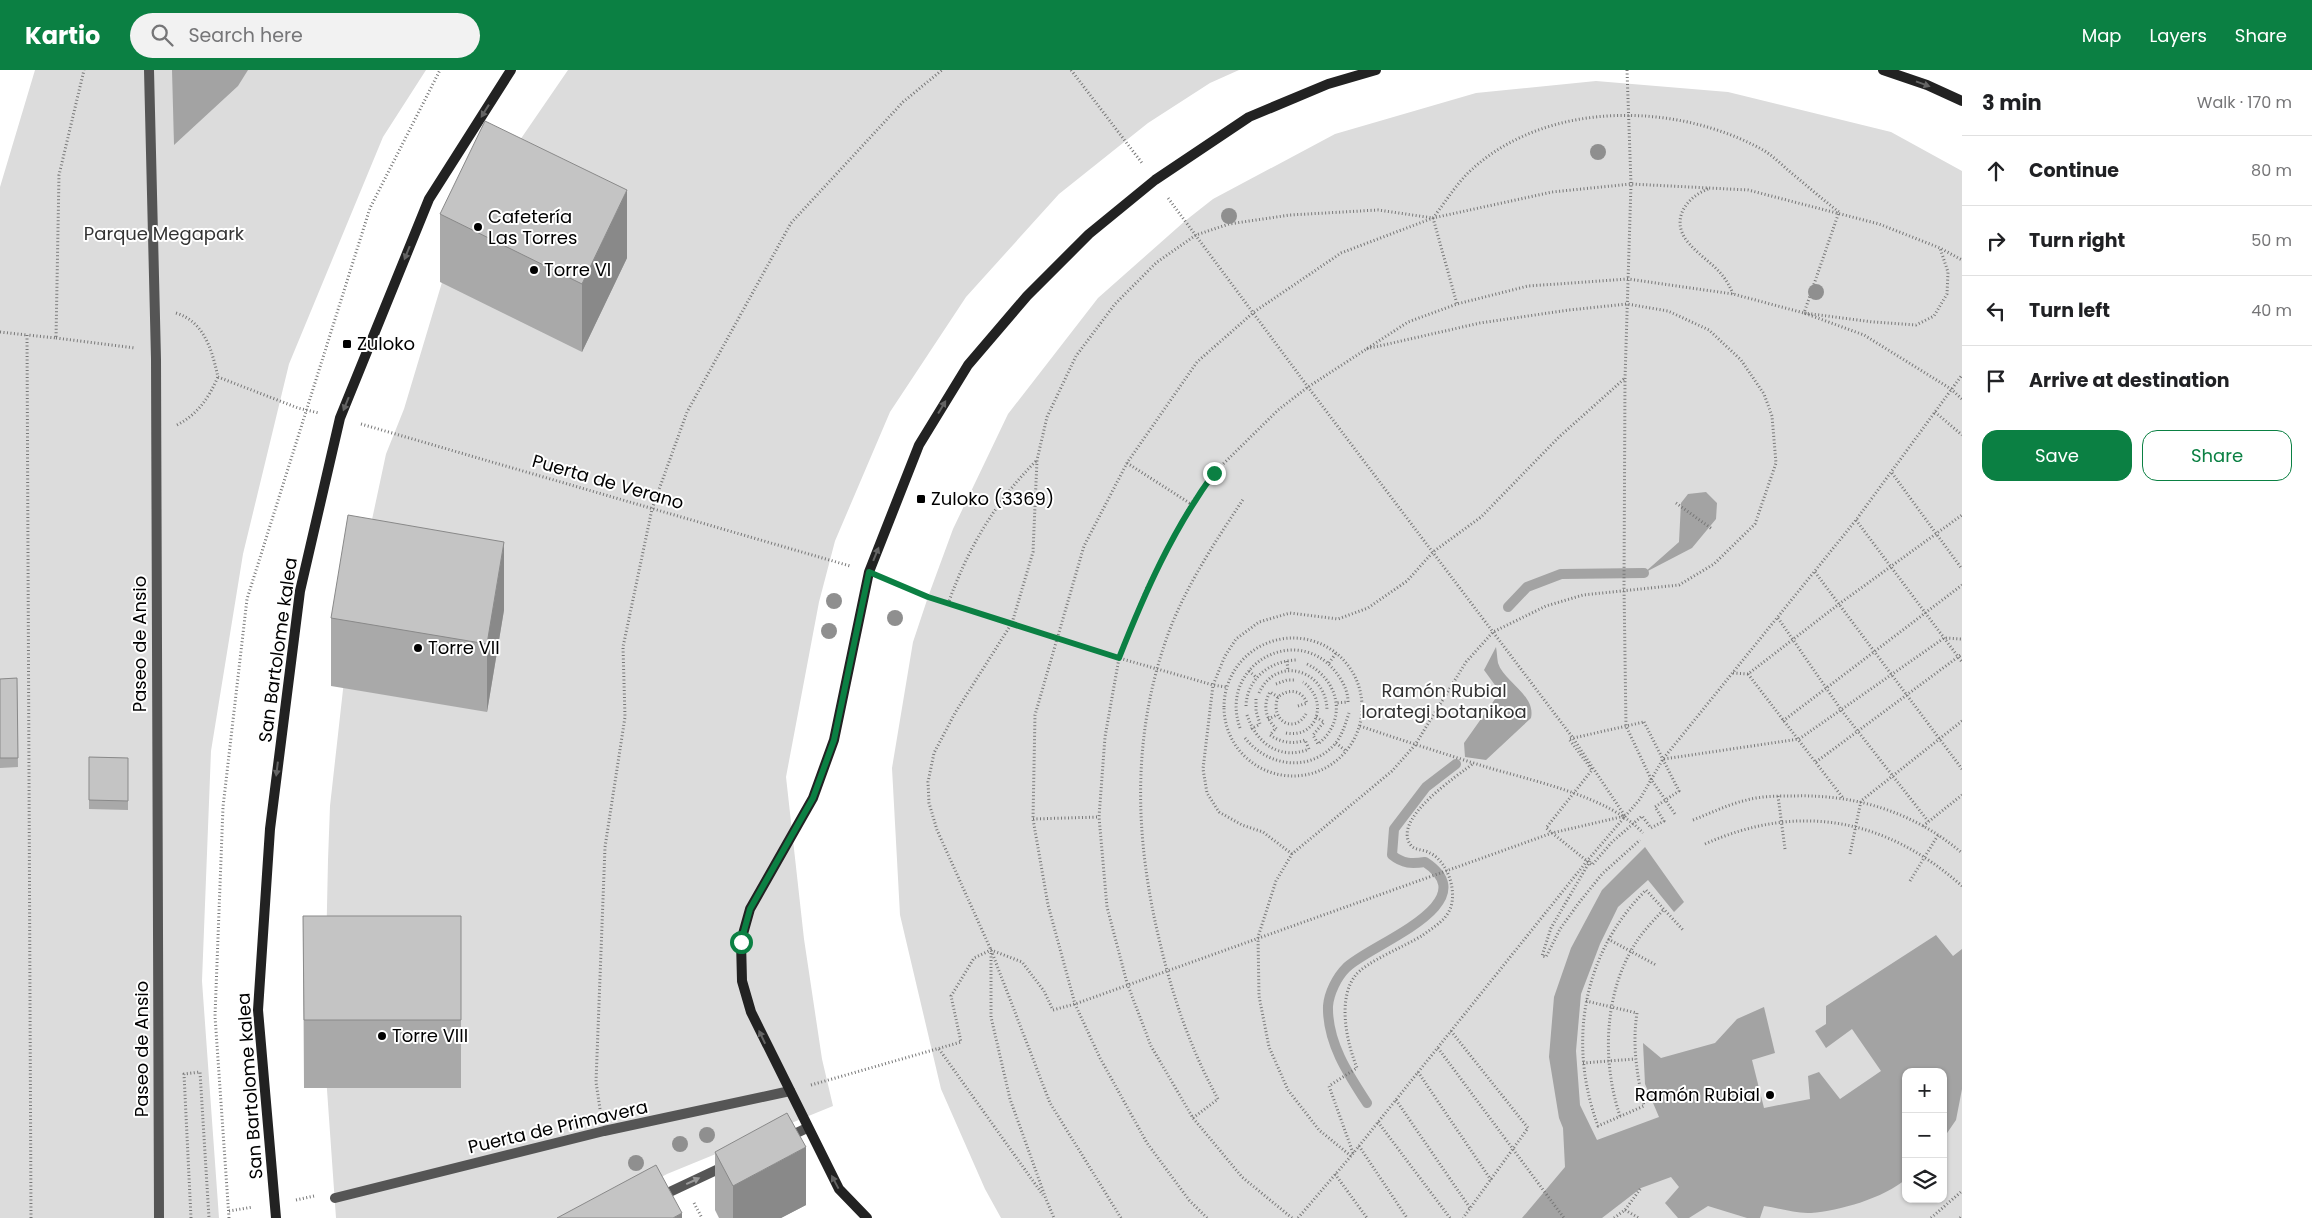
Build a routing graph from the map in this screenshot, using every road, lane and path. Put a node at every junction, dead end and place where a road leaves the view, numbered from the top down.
1 (84, 70) edge
2 (149, 70) edge
3 (511, 70) edge
4 (942, 70) edge
5 (1071, 70) edge
6 (1376, 70) edge
7 (1627, 70) edge
8 (1883, 70) edge
9 (1962, 101) edge
10 (1628, 114) junction
11 (1155, 180) junction
12 (1631, 184) junction
13 (1711, 188) junction
14 (1839, 212) junction
15 (1433, 218) junction
16 (1196, 235) junction
17 (1940, 248) junction
18 (1962, 260) edge
19 (1628, 279) junction
20 (1733, 294) junction
21 (1458, 304) junction
22 (1627, 304) junction
23 (154, 306) junction
24 (1254, 312) junction
25 (1804, 313) junction
26 (0, 332) edge
27 (27, 335) junction
28 (56, 338) junction
29 (1364, 350) junction
30 (156, 351) junction
31 (1962, 376) edge
32 (218, 378) junction
33 (1625, 379) junction
34 (1308, 387) junction
35 (1951, 389) junction
36 (1962, 399) edge
37 (1935, 412) junction
38 (340, 418) junction
39 (156, 432) junction
40 (1962, 435) edge
41 (1037, 460) junction
42 (1127, 463) junction
43 (1892, 473) junction
44 (1244, 498) dead end
45 (1676, 503) dead end
46 (1192, 504) junction
47 (652, 508) junction
48 (1962, 515) edge
49 (1856, 520) junction
50 (1712, 528) dead end
51 (1936, 534) junction
52 (1433, 552) junction
53 (1891, 566) junction
54 (1962, 569) edge
55 (869, 572) junction
56 (1815, 572) junction
57 (1962, 585) edge
58 (1624, 589) junction
59 (948, 604) junction
60 (1839, 604) junction
61 (1925, 613) junction
62 (1778, 618) junction
63 (1012, 623) junction
64 (1492, 632) junction
65 (1056, 637) junction
66 (1944, 638) junction
67 (1962, 639) edge
68 (1792, 640) junction
69 (1874, 652) junction
70 (1336, 653) junction
71 (1962, 654) edge
72 (1958, 657) junction
73 (1119, 658) junction
74 (1298, 660) dead end
75 (1287, 661) junction
76 (1962, 662) edge
77 (1307, 664) dead end
78 (1329, 664) junction
79 (1158, 669) junction
80 (1249, 671) junction
81 (1288, 671) junction
82 (1733, 673) junction
83 (1748, 674) junction
84 (1892, 675) junction
85 (1275, 676) junction
86 (1257, 678) junction
87 (1296, 680) dead end
88 (1304, 682) dead end
89 (1213, 685) junction
90 (1332, 685) junction
91 (1226, 687) junction
92 (1827, 688) junction
93 (1323, 690) junction
94 (1259, 693) dead end
95 (1908, 696) junction
96 (1278, 697) junction
97 (1256, 699) dead end
98 (1337, 703) junction
99 (1246, 706) dead end
100 (1298, 706) dead end
101 (1327, 710) dead end
102 (1842, 710) junction
103 (1349, 713) dead end
104 (1306, 714) dead end
105 (1247, 715) dead end
106 (1277, 715) junction
107 (1316, 717) junction
108 (1268, 719) junction
109 (1783, 721) junction
110 (1962, 721) edge
111 (1360, 726) junction
112 (1626, 726) junction
113 (1240, 728) dead end
114 (1251, 729) junction
115 (1286, 732) dead end
116 (1859, 732) junction
117 (1245, 738) dead end
118 (1573, 738) junction
119 (1798, 739) junction
120 (1939, 739) junction
121 (1336, 743) junction
122 (1415, 745) junction
123 (1278, 752) junction
124 (1346, 752) junction
125 (1663, 759) junction
126 (1276, 761) junction
127 (1816, 762) junction
128 (1474, 763) junction
129 (1962, 769) edge
130 (1893, 776) junction
131 (1651, 779) junction
132 (1574, 793) junction
133 (1962, 795) edge
134 (1778, 796) junction
135 (1843, 798) junction
136 (1666, 799) junction
137 (1861, 801) junction
138 (1675, 814) dead end
139 (1625, 816) junction
140 (1098, 817) junction
141 (1033, 819) junction
142 (1693, 820) dead end
143 (1928, 821) junction
144 (1780, 822) junction
145 (1634, 823) junction
146 (1923, 826) junction
147 (1857, 827) junction
148 (1552, 833) junction
149 (1643, 834) dead end
150 (1938, 835) junction
151 (1640, 840) dead end
152 (1705, 844) dead end
153 (1784, 849) dead end
154 (1962, 853) edge
155 (1292, 854) junction
156 (1850, 854) dead end
157 (1925, 856) junction
158 (1588, 862) junction
159 (1446, 870) junction
160 (1910, 881) dead end
161 (1962, 886) edge
162 (1664, 909) junction
163 (1684, 931) dead end
164 (1258, 937) junction
165 (1608, 939) junction
166 (992, 950) junction
167 (1630, 953) junction
168 (1656, 965) dead end
169 (1166, 970) junction
170 (1128, 984) junction
171 (1586, 1001) junction
172 (1075, 1004) junction
173 (1612, 1007) junction
174 (1451, 1031) junction
175 (1438, 1048) junction
176 (939, 1049) junction
177 (1635, 1059) junction
178 (1609, 1061) junction
179 (1584, 1063) junction
180 (1418, 1072) junction
181 (790, 1091) junction
182 (1396, 1100) junction
183 (1620, 1116) junction
184 (1193, 1118) junction
185 (1378, 1122) junction
186 (807, 1128) junction
187 (604, 1131) junction
188 (772, 1144) edge
189 (1359, 1146) junction
190 (1514, 1149) junction
191 (1353, 1153) junction
192 (1350, 1156) junction
193 (737, 1160) edge
194 (1335, 1174) junction
195 (1491, 1180) junction
196 (1642, 1188) dead end
197 (1962, 1191) edge
198 (334, 1198) dead end
199 (1046, 1199) junction
200 (651, 1201) edge
201 (1470, 1208) junction
202 (1625, 1210) junction
203 (1937, 1214) junction
204 (30, 1218) edge
205 (159, 1218) edge
206 (191, 1218) edge
207 (209, 1218) edge
208 (276, 1218) edge
209 (867, 1218) edge
210 (1054, 1218) edge
211 (1121, 1218) edge
212 (1207, 1218) edge
213 (1292, 1218) edge
214 (1298, 1218) edge
215 (1367, 1218) edge
216 (1407, 1218) edge
217 (1450, 1218) edge
218 (1463, 1218) edge
219 (1564, 1218) edge
220 (1614, 1218) edge
221 (1639, 1218) edge
222 (1931, 1218) edge
223 (1940, 1218) edge

1 - 28 path
2 - 23 street, Paseo de Ansio
3 -> 38 street, San Bartolome kalea
4 - 47 path
5 - 11 path
6 - 11 street
7 - 10 path
8 -> 9 street
10 - 12 path
10 - 14 path
10 - 15 path
11 - 16 path
55 -> 11 street
12 - 13 path
12 - 15 path
12 - 19 path
13 - 14 path
13 - 20 path
14 - 17 path
14 - 25 path
15 - 16 path
15 - 21 path
15 - 24 path
16 - 24 path
16 - 41 path
17 - 18 path
17 - 25 path
19 - 20 path
19 - 21 path
19 - 22 path
20 - 25 path
21 - 29 path
22 - 29 path
22 - 33 path
22 - 58 path
23 - 30 street, Paseo de Ansio
23 - 32 path
24 - 34 path
24 - 42 path
25 - 35 path
26 - 27 path
27 - 28 path
27 - 204 path
28 - 30 path
29 - 34 path
30 - 39 street, Paseo de Ansio
31 - 35 path
32 - 38 path, Puerta de Verano
32 - 39 path
33 - 52 path
33 - 58 path
34 - 46 path
34 - 52 path
35 - 36 path
35 - 37 path
37 - 40 path
37 - 43 path
38 - 47 path, Puerta de Verano
38 -> 208 street, San Bartolome kalea
39 - 205 street, Paseo de Ansio
41 - 59 path
41 - 63 path
42 - 46 path
42 - 65 path
43 - 49 path
43 - 51 path
44 - 79 path
45 - 50 path
46 - 73 path
47 - 55 path, Puerta de Verano
47 - 187 path
48 - 51 path
49 - 53 path
49 - 56 path
51 - 53 path
51 - 54 path
52 - 64 path
52 - 89 path
53 - 60 path
53 - 61 path
55 - 59 path, Puerta de Verano
181 -> 55 street
56 - 60 path
56 - 62 path
57 - 61 path
58 - 64 path
58 - 112 path
59 - 63 path, Puerta de Verano
60 - 68 path
60 - 69 path
61 - 66 path
61 - 69 path
62 - 68 path
62 - 82 path
63 - 65 path, Puerta de Verano
63 - 166 path
64 - 118 path
64 - 122 path
65 - 73 path, Puerta de Verano
65 - 141 path
66 - 67 path
66 - 72 path
66 - 84 path
68 - 83 path
68 - 92 path
69 - 84 path
69 - 92 path
70 - 78 path
70 - 91 path
70 - 111 path
71 - 72 path
72 - 76 path
72 - 95 path
73 - 79 path, Puerta de Verano
73 - 140 path
74 - 75 path
75 - 81 path
75 - 86 path
77 - 90 path
78 - 80 path
78 - 98 path
79 - 89 path, Puerta de Verano
79 - 169 path
80 - 86 path
80 - 113 path
81 - 85 path
81 - 93 path
82 - 83 path
82 - 125 path
83 - 109 path
84 - 95 path
84 - 102 path
85 - 87 path
85 - 94 path
86 - 99 path
88 - 107 path
89 - 91 path, Puerta de Verano
89 - 155 path
90 - 93 path
90 - 98 path
91 - 124 path
92 - 102 path
92 - 109 path
93 - 101 path
95 - 116 path
95 - 120 path
96 - 100 path
96 - 106 path
96 - 108 path
97 - 114 path
98 - 107 path
102 - 116 path
102 - 119 path
103 - 121 path
104 - 106 path
105 - 114 path
106 - 108 path
107 - 115 path
108 - 123 path
109 - 119 path
110 - 120 path
111 - 122 path
111 - 124 path
112 - 118 path
112 - 125 path
112 - 131 path
114 - 123 path
116 - 127 path
116 - 130 path
117 - 126 path
118 - 132 path
118 - 139 path
119 - 125 path
119 - 127 path
120 - 129 path
120 - 130 path
121 - 124 path
121 - 126 path
122 - 128 path
122 - 155 path
123 - 126 path
125 - 131 path
125 - 136 path
127 - 135 path
128 - 132 path
128 - 159 path
130 - 137 path
130 - 143 path
131 - 136 path
131 - 139 path
132 - 139 path
132 - 148 path
133 - 143 path
134 - 135 path
134 - 142 path
134 - 144 path
135 - 137 path
136 - 138 path
136 - 145 path
137 - 146 path
137 - 147 path
139 - 145 path
139 - 148 path
139 - 158 path
140 - 141 path
140 - 170 path
141 - 172 path
143 - 146 path
144 - 147 path
144 - 152 path
144 - 153 path
145 - 149 path
145 - 158 path
146 - 150 path
147 - 156 path
147 - 157 path
148 - 158 path
148 - 159 path
150 - 154 path
150 - 157 path
151 - 158 path
155 - 164 path
157 - 160 path
157 - 161 path
158 - 174 path
159 - 164 path
159 - 191 path
162 - 163 path
162 - 165 path
162 - 167 path
164 - 169 path
164 - 192 path
165 - 167 path
165 - 171 path
166 - 172 path
166 - 176 path
166 - 199 path
166 - 211 path
167 - 168 path
167 - 173 path
169 - 170 path
169 - 184 path
170 - 172 path
170 - 184 path
171 - 173 path
171 - 179 path
172 - 212 path
173 - 177 path
173 - 178 path
174 - 175 path
174 - 190 path
175 - 180 path
175 - 190 path
176 - 181 path
176 - 199 path
177 - 178 path
177 - 183 path
178 - 179 path
178 - 183 path
179 - 183 path
180 - 182 path
180 - 195 path
181 - 186 street
181 - 187 street, Puerta de Primavera
182 - 185 path
182 - 201 path
184 - 213 path
185 - 189 path
185 - 217 path
186 - 188 street
209 -> 186 street
187 - 198 street, Puerta de Primavera
189 - 191 path
189 - 216 path
190 - 195 path
190 - 219 path
191 - 192 path
192 - 194 path
200 -> 193 street
194 - 214 path
194 - 215 path
195 - 201 path
196 - 202 path
197 - 203 path
199 - 210 path
201 - 218 path
202 - 220 path
202 - 221 path
203 - 222 path
203 - 223 path
206 - 207 path

